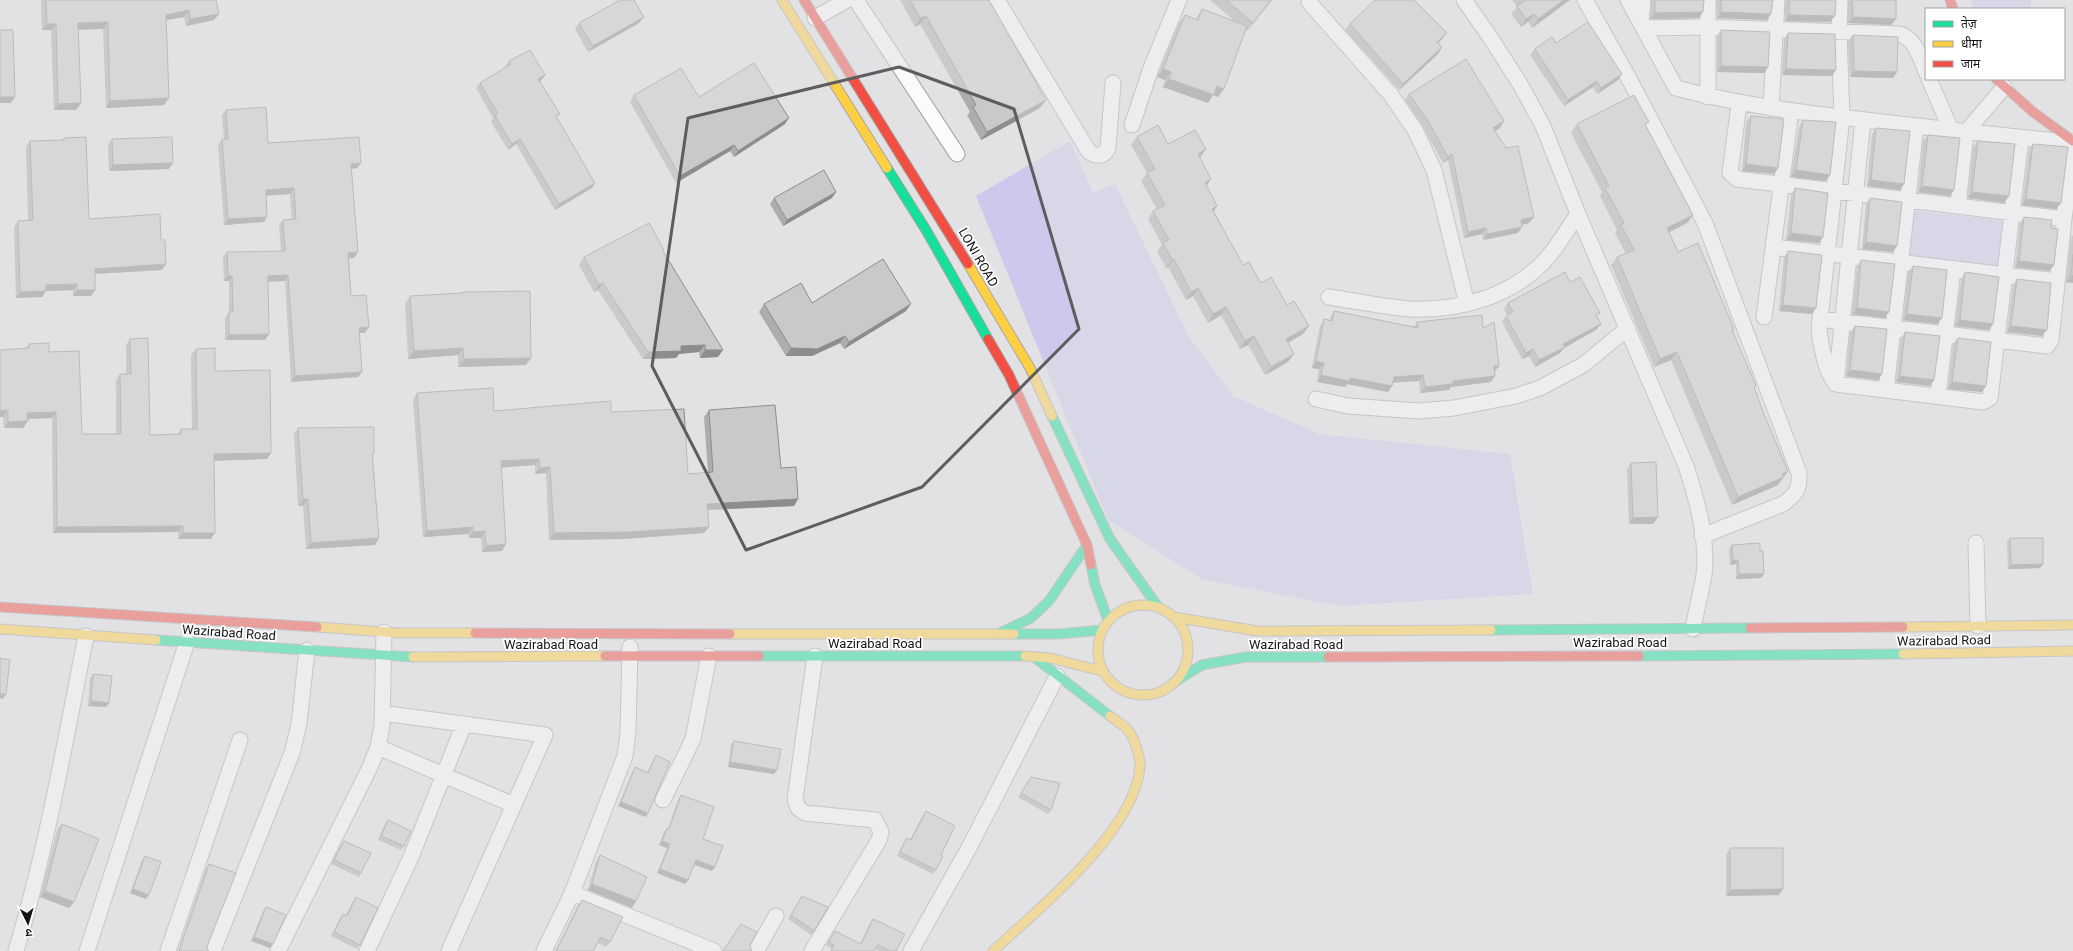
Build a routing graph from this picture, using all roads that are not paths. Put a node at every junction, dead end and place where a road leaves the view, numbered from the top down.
1 (782, 0) edge
2 (804, 0) edge
3 (848, 0) edge
4 (856, 0) edge
5 (997, 0) edge
6 (1179, 0) edge
7 (1464, 0) edge
8 (1585, 0) edge
9 (1628, 0) edge
10 (1643, 0) edge
11 (1708, 0) edge
12 (1777, 0) edge
13 (1840, 0) edge
14 (1309, 2) dead end
15 (815, 18) junction
16 (1642, 26) junction
17 (1707, 27) junction
18 (1776, 30) junction
19 (1839, 32) junction
20 (1925, 70) edge
21 (1930, 80) edge
22 (1113, 83) dead end
23 (2000, 83) edge
24 (1708, 97) junction
25 (1739, 104) junction
26 (1771, 108) junction
27 (1791, 111) junction
28 (1842, 117) junction
29 (1863, 120) junction
30 (1132, 125) dead end
31 (1916, 126) junction
32 (1958, 131) junction
33 (2021, 138) junction
34 (2073, 141) edge
35 (957, 154) dead end
36 (2073, 154) edge
37 (1780, 184) junction
38 (1834, 191) junction
39 (1856, 193) junction
40 (1908, 200) junction
41 (1958, 206) junction
42 (2013, 212) junction
43 (1578, 214) junction
44 (2064, 218) junction
45 (956, 244) junction
46 (1773, 247) junction
47 (939, 253) junction
48 (1827, 254) junction
49 (1849, 256) junction
50 (1900, 263) junction
51 (1953, 269) junction
52 (2006, 276) junction
53 (2056, 282) junction
54 (1329, 297) dead end
55 (1467, 304) junction
56 (1764, 317) dead end
57 (1820, 319) junction
58 (1842, 322) junction
59 (1628, 328) junction
60 (1893, 328) junction
61 (1945, 334) junction
62 (1997, 340) junction
63 (1836, 384) junction
64 (1886, 390) junction
65 (1938, 396) junction
66 (1316, 399) dead end
67 (1702, 536) junction
68 (1976, 543) dead end
69 (1087, 545) junction
70 (0, 607) edge
71 (1158, 607) junction
72 (1174, 616) junction
73 (1108, 620) junction
74 (2073, 625) edge
75 (1978, 626) junction
76 (0, 629) edge
77 (1693, 629) junction
78 (1102, 630) junction
79 (384, 632) junction
80 (630, 634) junction
81 (998, 634) junction
82 (86, 636) junction
83 (187, 642) junction
84 (306, 650) junction
85 (2073, 651) edge
86 (384, 656) junction
87 (630, 656) junction
88 (710, 656) junction
89 (815, 656) junction
90 (1034, 657) junction
91 (1102, 671) junction
92 (1057, 676) junction
93 (1173, 683) junction
94 (382, 713) junction
95 (464, 724) junction
96 (240, 740) dead end
97 (378, 746) junction
98 (445, 775) junction
99 (664, 800) dead end
100 (514, 805) junction
101 (572, 893) junction
102 (776, 916) dead end
103 (16, 951) edge
104 (87, 951) edge
105 (168, 951) edge
106 (213, 951) edge
107 (278, 951) edge
108 (367, 951) edge
109 (449, 951) edge
110 (544, 951) edge
111 (714, 951) edge
112 (756, 951) edge
113 (812, 951) edge
114 (911, 951) edge
115 (993, 951) edge

1 - 47 main road
2 - 15 main road, LONI ROAD
3 - 15 street
4 - 35 street
5 - 22 street
6 - 30 street
7 - 43 street
8 - 67 street
9 - 16 street
10 - 16 street
11 - 17 street
12 - 18 street
13 - 19 street
14 - 55 street
15 - 45 main road, LONI ROAD
16 - 17 street
16 - 24 street
17 - 18 street
17 - 24 street
18 - 19 street
18 - 26 street
19 - 20 street
19 - 28 street
21 - 32 street
23 - 32 street
23 - 34 main road
24 - 25 street
25 - 26 street
25 - 37 street
26 - 27 street
27 - 28 street
27 - 37 street
28 - 29 street
28 - 38 street
29 - 31 street
29 - 39 street
31 - 32 street
31 - 40 street
32 - 33 street
32 - 41 street
33 - 34 street
33 - 42 street
36 - 44 street
37 - 38 street
37 - 46 street
38 - 39 street
38 - 48 street
39 - 40 street
39 - 49 street
40 - 41 street
40 - 50 street
41 - 42 street
42 - 44 street
42 - 52 street
43 - 55 street
43 - 59 street
44 - 53 street
45 - 47 main road
45 - 71 main road, LONI ROAD
46 - 48 street
46 - 56 street
47 - 69 main road
48 - 49 street
48 - 57 street
49 - 50 street
49 - 58 street
50 - 51 street
50 - 60 street
51 - 52 street
51 - 61 street
52 - 53 street
52 - 62 street
53 - 62 street
54 - 55 street
57 - 58 street
57 - 63 street
58 - 60 street
58 - 63 street
59 - 66 street
59 - 67 street
60 - 61 street
60 - 64 street
61 - 62 street
61 - 65 street
62 - 65 street
63 - 64 street
64 - 65 street
67 - 77 street
68 - 75 street
69 - 73 main road
69 - 81 main road
70 - 79 main road, Wazirabad Road
71 - 72 main road
71 - 73 main road
72 - 77 main road, Wazirabad Road
72 - 93 main road
73 - 78 main road
74 - 75 main road, Wazirabad Road
75 - 77 main road, Wazirabad Road
76 - 82 main road, Wazirabad Road
78 - 81 main road, Wazirabad Road
78 - 91 main road
79 - 80 main road, Wazirabad Road
79 - 86 street
80 - 81 main road, Wazirabad Road
80 - 87 street
82 - 83 main road, Wazirabad Road
82 - 103 street
83 - 84 main road, Wazirabad Road
83 - 104 street
84 - 86 main road, Wazirabad Road
84 - 106 street
85 - 93 main road, Wazirabad Road
86 - 87 main road, Wazirabad Road
86 - 94 street
87 - 88 main road, Wazirabad Road
87 - 101 street
88 - 89 main road, Wazirabad Road
88 - 99 street
89 - 90 main road, Wazirabad Road
89 - 113 street
90 - 91 main road, Wazirabad Road
90 - 92 main road
91 - 93 main road
92 - 114 street
92 - 115 main road
94 - 95 street
94 - 97 street
95 - 98 street
95 - 100 street
96 - 105 street
97 - 98 street
97 - 107 street
98 - 100 street
98 - 108 street
100 - 109 street
101 - 110 street
101 - 111 street
102 - 112 street

